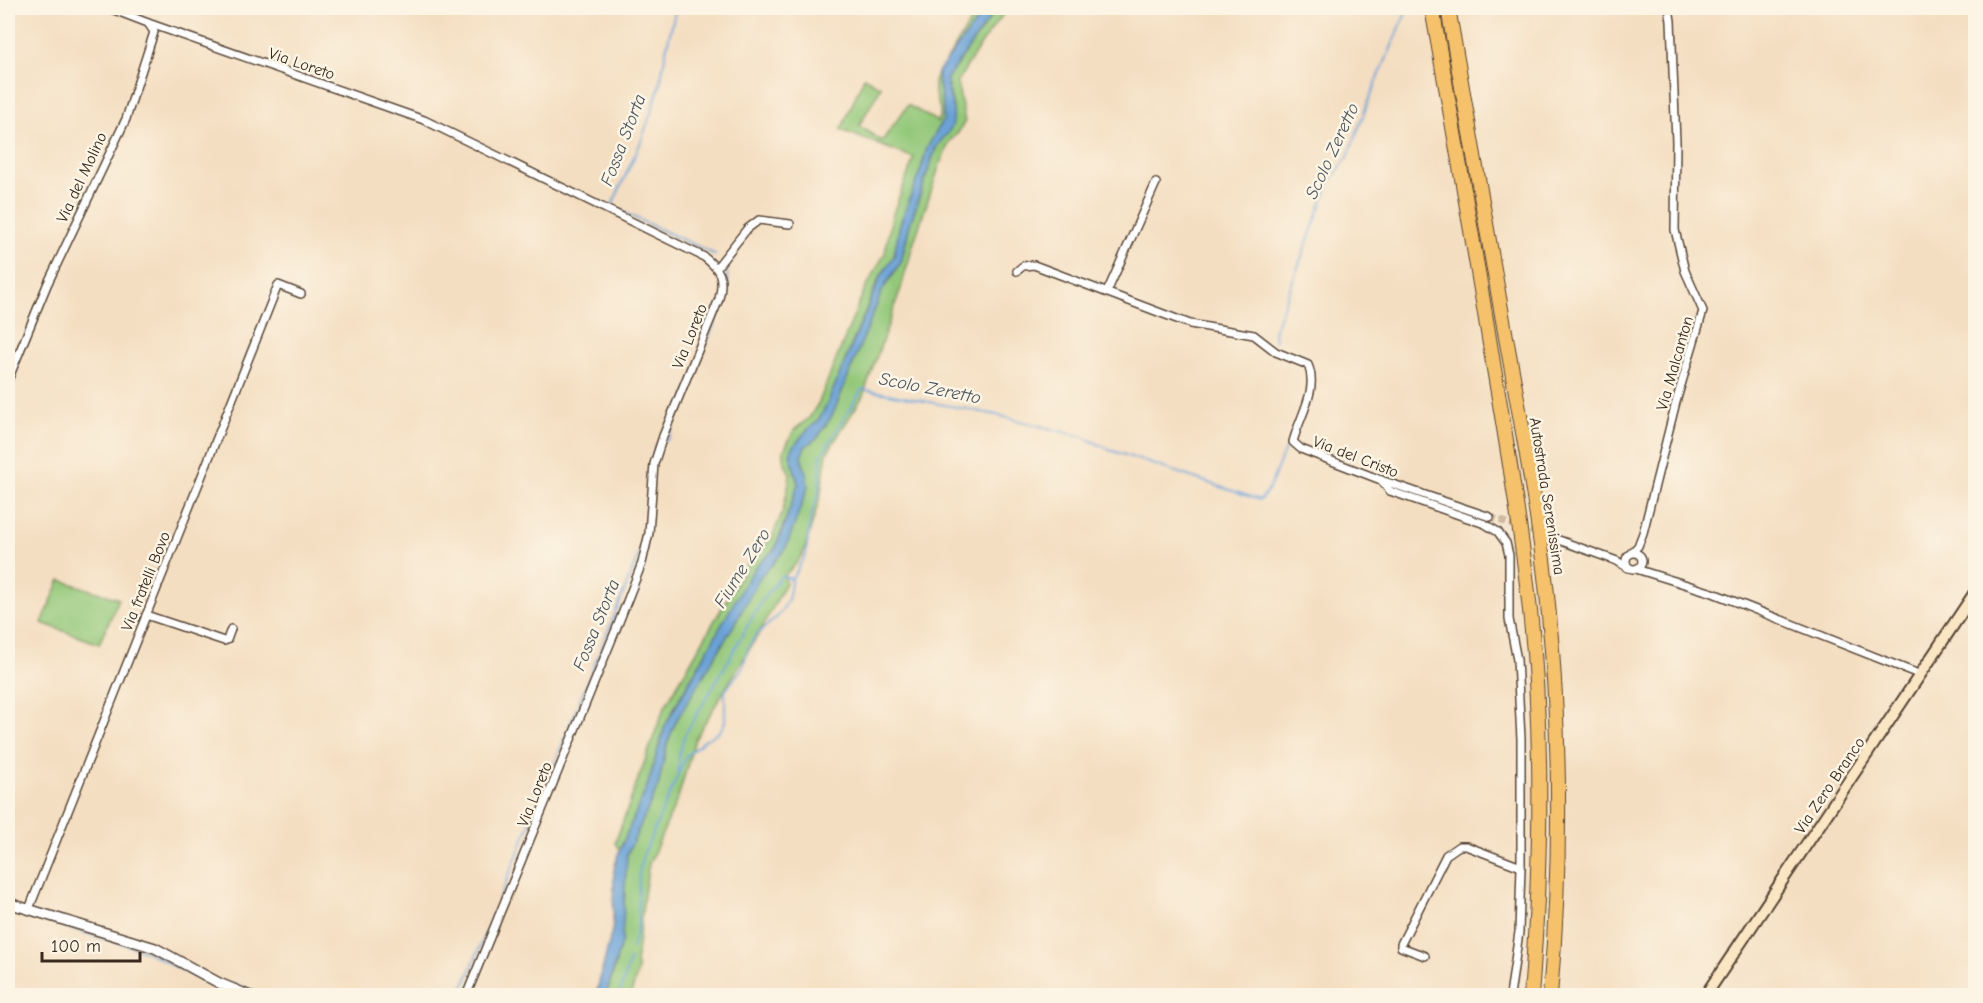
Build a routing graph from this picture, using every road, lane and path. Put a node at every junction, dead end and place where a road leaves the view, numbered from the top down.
1 (109, 8) edge
2 (1432, 8) edge
3 (1448, 8) edge
4 (1669, 8) edge
5 (148, 23) junction
6 (1156, 183) dead end
7 (790, 224) dead end
8 (717, 267) junction
9 (1017, 271) dead end
10 (1107, 292) junction
11 (301, 294) dead end
12 (8, 380) edge
13 (1381, 480) junction
14 (1490, 517) tunnel mouth
15 (1556, 539) tunnel mouth
16 (1638, 546) junction
17 (1629, 555) junction
18 (1641, 559) junction
19 (1617, 561) junction
20 (1632, 568) junction
21 (1649, 572) junction
22 (1976, 591) edge
23 (146, 615) junction
24 (231, 628) dead end
25 (1920, 675) junction
26 (1521, 867) junction
27 (8, 903) edge
28 (29, 909) junction
29 (1425, 956) dead end
30 (250, 996) edge
31 (466, 996) edge
32 (1510, 996) edge
33 (1531, 996) edge
34 (1550, 996) edge
35 (1705, 996) edge

1 - 5 street
2 - 33 highway, Autostrada Serenissima
3 - 34 highway, Autostrada Serenissima
4 - 16 street, Via Malcanton
5 - 8 street, Via Loreto
5 - 12 street, Via del Molino
6 - 10 street
7 - 8 street
8 - 31 street, Via Loreto
9 - 10 street, Via del Cristo
10 - 13 street, Via del Cristo
11 - 23 street, Via fratelli Bovo
13 - 14 street, Via del Cristo
13 - 26 street
15 - 19 street
16 - 17 street, Via Malcanton
16 - 18 street, Via Malcanton
17 - 18 street
17 - 19 street
17 - 20 street
18 - 20 street
18 - 21 street, Via Malcanton
19 - 20 street
20 - 21 street
21 - 25 street
22 - 25 main road, Via Zero Branco
23 - 24 street
23 - 28 street, Via fratelli Bovo
25 - 35 main road, Via Zero Branco
26 - 29 street
26 - 32 street
27 - 28 street
28 - 30 street

